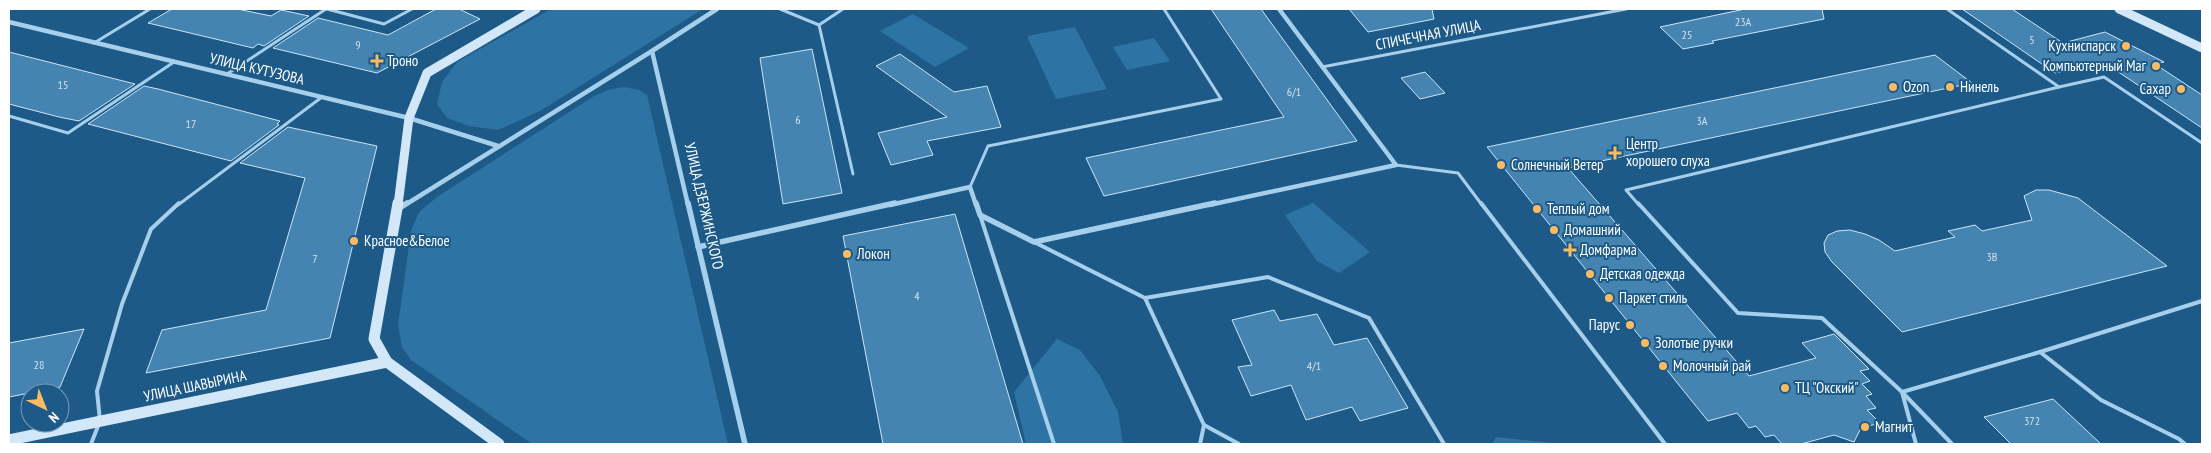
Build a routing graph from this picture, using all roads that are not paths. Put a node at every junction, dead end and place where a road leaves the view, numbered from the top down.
1 (150, 9) edge
2 (326, 9) edge
3 (412, 9) edge
4 (536, 9) edge
5 (717, 9) edge
6 (780, 9) edge
7 (843, 9) edge
8 (1164, 9) edge
9 (1279, 9) edge
10 (1626, 9) edge
11 (1947, 9) edge
12 (2119, 9) edge
13 (9, 22) edge
14 (819, 25) junction
15 (94, 43) junction
16 (2202, 48) edge
17 (652, 51) junction
18 (174, 62) junction
19 (1322, 67) junction
20 (226, 74) junction
21 (2059, 87) junction
22 (322, 97) junction
23 (9, 116) edge
24 (409, 118) junction
25 (2202, 143) edge
26 (498, 146) junction
27 (1396, 165) junction
28 (853, 174) dead end
29 (970, 187) junction
30 (397, 210) junction
31 (980, 215) junction
32 (1034, 242) junction
33 (698, 247) junction
34 (1145, 298) junction
35 (2202, 301) edge
36 (2040, 352) junction
37 (387, 362) junction
38 (1902, 392) junction
39 (100, 421) junction
40 (1204, 425) junction
41 (9, 440) edge
42 (91, 444) edge
43 (499, 444) edge
44 (745, 444) edge
45 (1054, 444) edge
46 (1200, 444) edge
47 (1239, 444) edge
48 (1444, 444) edge
49 (1665, 444) edge
50 (1916, 444) edge
51 (1952, 444) edge
52 (2185, 444) edge

1 - 15 lane
2 - 3 lane
2 - 20 lane
4 - 24 street
5 - 17 street
6 - 14 lane
7 - 14 lane
8 - 29 lane
9 - 19 street
10 - 19 lane, СПИЧЕЧНАЯ УЛИЦА
11 - 21 lane
12 - 16 street
13 - 15 street, УЛИЦА КУТУЗОВА
14 - 28 lane
15 - 18 street, УЛИЦА КУТУЗОВА
17 - 26 street
17 - 33 street, УЛИЦА ДЗЕРЖИНСКОГО
18 - 20 street, УЛИЦА КУТУЗОВА
18 - 23 lane
19 - 27 street
20 - 22 street, УЛИЦА КУТУЗОВА
21 - 25 lane
21 - 38 lane
22 - 24 street, УЛИЦА КУТУЗОВА
22 - 39 lane
24 - 26 street, УЛИЦА КУТУЗОВА
24 - 30 street
26 - 30 street
27 - 32 street
27 - 49 lane
29 - 31 street
29 - 33 street
30 - 37 street
31 - 32 street
31 - 45 lane
32 - 34 lane
33 - 44 street, УЛИЦА ДЗЕРЖИНСКОГО
34 - 40 lane
34 - 48 lane
35 - 36 lane
36 - 38 lane
36 - 52 lane
37 - 39 street, УЛИЦА ШАВЫРИНА
37 - 43 street
38 - 50 lane
38 - 51 lane
39 - 41 street, УЛИЦА ШАВЫРИНА
39 - 42 lane
40 - 46 lane
40 - 47 lane

